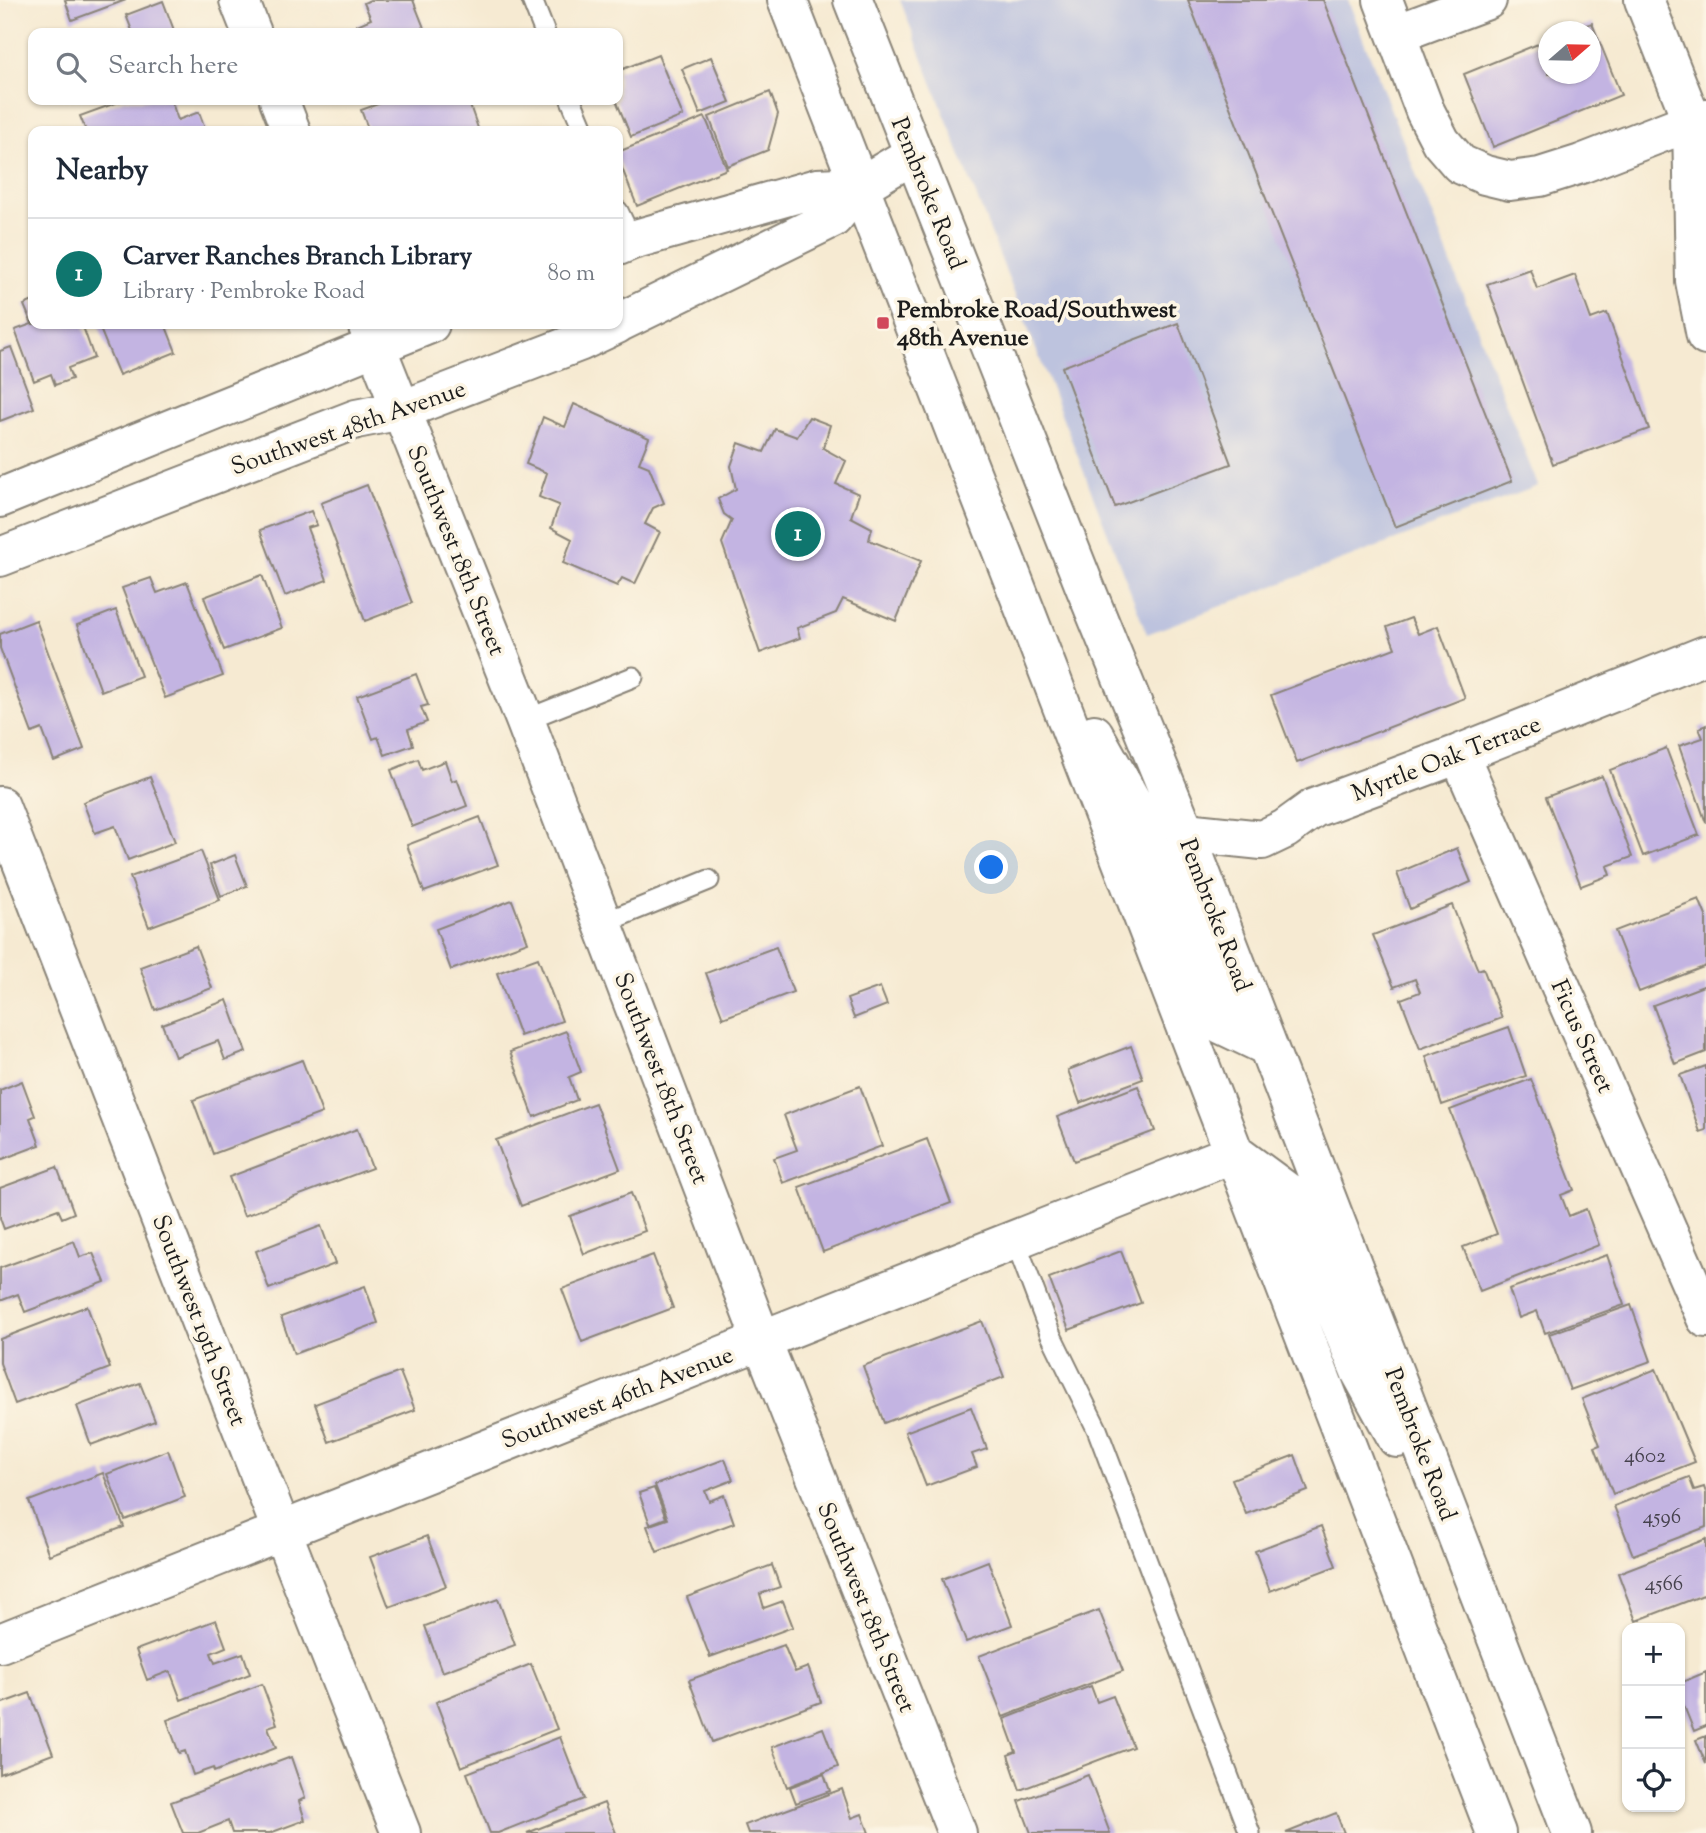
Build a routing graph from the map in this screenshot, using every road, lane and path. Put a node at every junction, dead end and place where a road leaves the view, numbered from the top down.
1 (239, 0) edge
2 (532, 0) edge
3 (787, 0) edge
4 (853, 0) edge
5 (1487, 0) edge
6 (1644, 0) edge
7 (1389, 17) edge
8 (250, 28) edge
9 (543, 28) edge
10 (281, 105) edge
11 (573, 105) edge
12 (1699, 120) edge
13 (289, 126) edge
14 (582, 126) edge
15 (914, 154) junction
16 (860, 186) junction
17 (623, 233) edge
18 (623, 321) edge
19 (404, 329) edge
20 (606, 329) edge
21 (372, 335) edge
22 (1706, 336) edge
23 (402, 410) junction
24 (0, 498) edge
25 (0, 558) edge
26 (1026, 613) junction
27 (1706, 655) edge
28 (633, 677) dead end
29 (525, 720) junction
30 (1459, 754) junction
31 (0, 806) edge
32 (1185, 832) junction
33 (709, 880) dead end
34 (603, 923) junction
35 (1266, 1046) junction
36 (1234, 1153) junction
37 (1015, 1240) junction
38 (1706, 1318) edge
39 (762, 1341) junction
40 (281, 1529) junction
41 (1471, 1572) junction
42 (0, 1643) edge
43 (401, 1833) edge
44 (957, 1833) edge
45 (1250, 1833) edge
46 (1496, 1833) edge
47 (1572, 1833) edge

1 - 8 street
2 - 9 lane
3 - 16 street
4 - 15 street, Pembroke Road
5 - 7 street
6 - 12 street
7 - 12 street
10 - 13 street
11 - 14 lane
12 - 22 street
15 - 16 street, Southwest 48th Avenue
15 - 32 street, Pembroke Road
16 - 17 street, Southwest 48th Avenue
16 - 18 street, Southwest 48th Avenue
16 - 26 street
19 - 21 street
20 - 23 street, Southwest 48th Avenue
21 - 23 street, Southwest 18th Street
21 - 24 street
23 - 25 street, Southwest 48th Avenue
23 - 29 street, Southwest 18th Street
26 - 35 street
26 - 36 street
27 - 30 street, Myrtle Oak Terrace
28 - 29 lane
29 - 34 street, Southwest 18th Street
30 - 32 street, Myrtle Oak Terrace
30 - 38 street, Ficus Street
31 - 40 street, Southwest 19th Street
32 - 35 street, Pembroke Road
33 - 34 lane
34 - 39 street, Southwest 18th Street
35 - 41 street, Pembroke Road
36 - 37 street, Southwest 46th Avenue
36 - 41 street
36 - 46 street
37 - 39 street, Southwest 46th Avenue
37 - 45 lane
39 - 40 street, Southwest 46th Avenue
39 - 44 street, Southwest 18th Street
40 - 42 street, Southwest 46th Avenue
40 - 43 street, Southwest 19th Street
41 - 47 street, Pembroke Road

